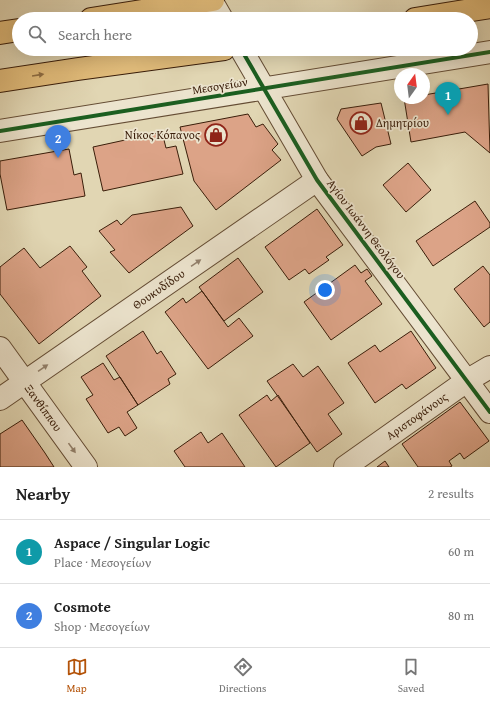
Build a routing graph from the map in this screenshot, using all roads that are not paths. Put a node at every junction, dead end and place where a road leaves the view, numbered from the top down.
1 (212, 0) edge
2 (490, 7) edge
3 (136, 12) edge
4 (218, 12) edge
5 (459, 12) edge
6 (12, 31) edge
7 (0, 33) edge
8 (490, 52) edge
9 (478, 54) edge
10 (170, 56) edge
11 (244, 56) edge
12 (466, 56) edge
13 (0, 81) edge
14 (264, 89) junction
15 (0, 131) edge
16 (317, 180) junction
17 (0, 348) edge
18 (490, 367) edge
19 (468, 380) junction
20 (24, 381) junction
21 (0, 399) edge
22 (490, 412) edge
23 (86, 467) edge
24 (345, 467) edge

1 - 3 main road
1 - 4 street
2 - 5 main road
6 - 7 main road
8 - 9 street, Μεσογείων
13 -> 10 main road
11 - 14 street, Αγίου Ιωάννη Θεολόγου
12 - 14 street, Μεσογείων
14 - 15 street, Μεσογείων
14 - 16 street, Αγίου Ιωάννη Θεολόγου
16 - 19 street, Αγίου Ιωάννη Θεολόγου
20 -> 16 street, Θουκυδίδου
17 - 20 street, Ξανθίππου
18 - 19 street, Αριστοφάνους
19 - 22 street, Αγίου Ιωάννη Θεολόγου
19 - 24 street, Αριστοφάνους
20 - 21 street, Θουκυδίδου
20 -> 23 street, Ξανθίππου

